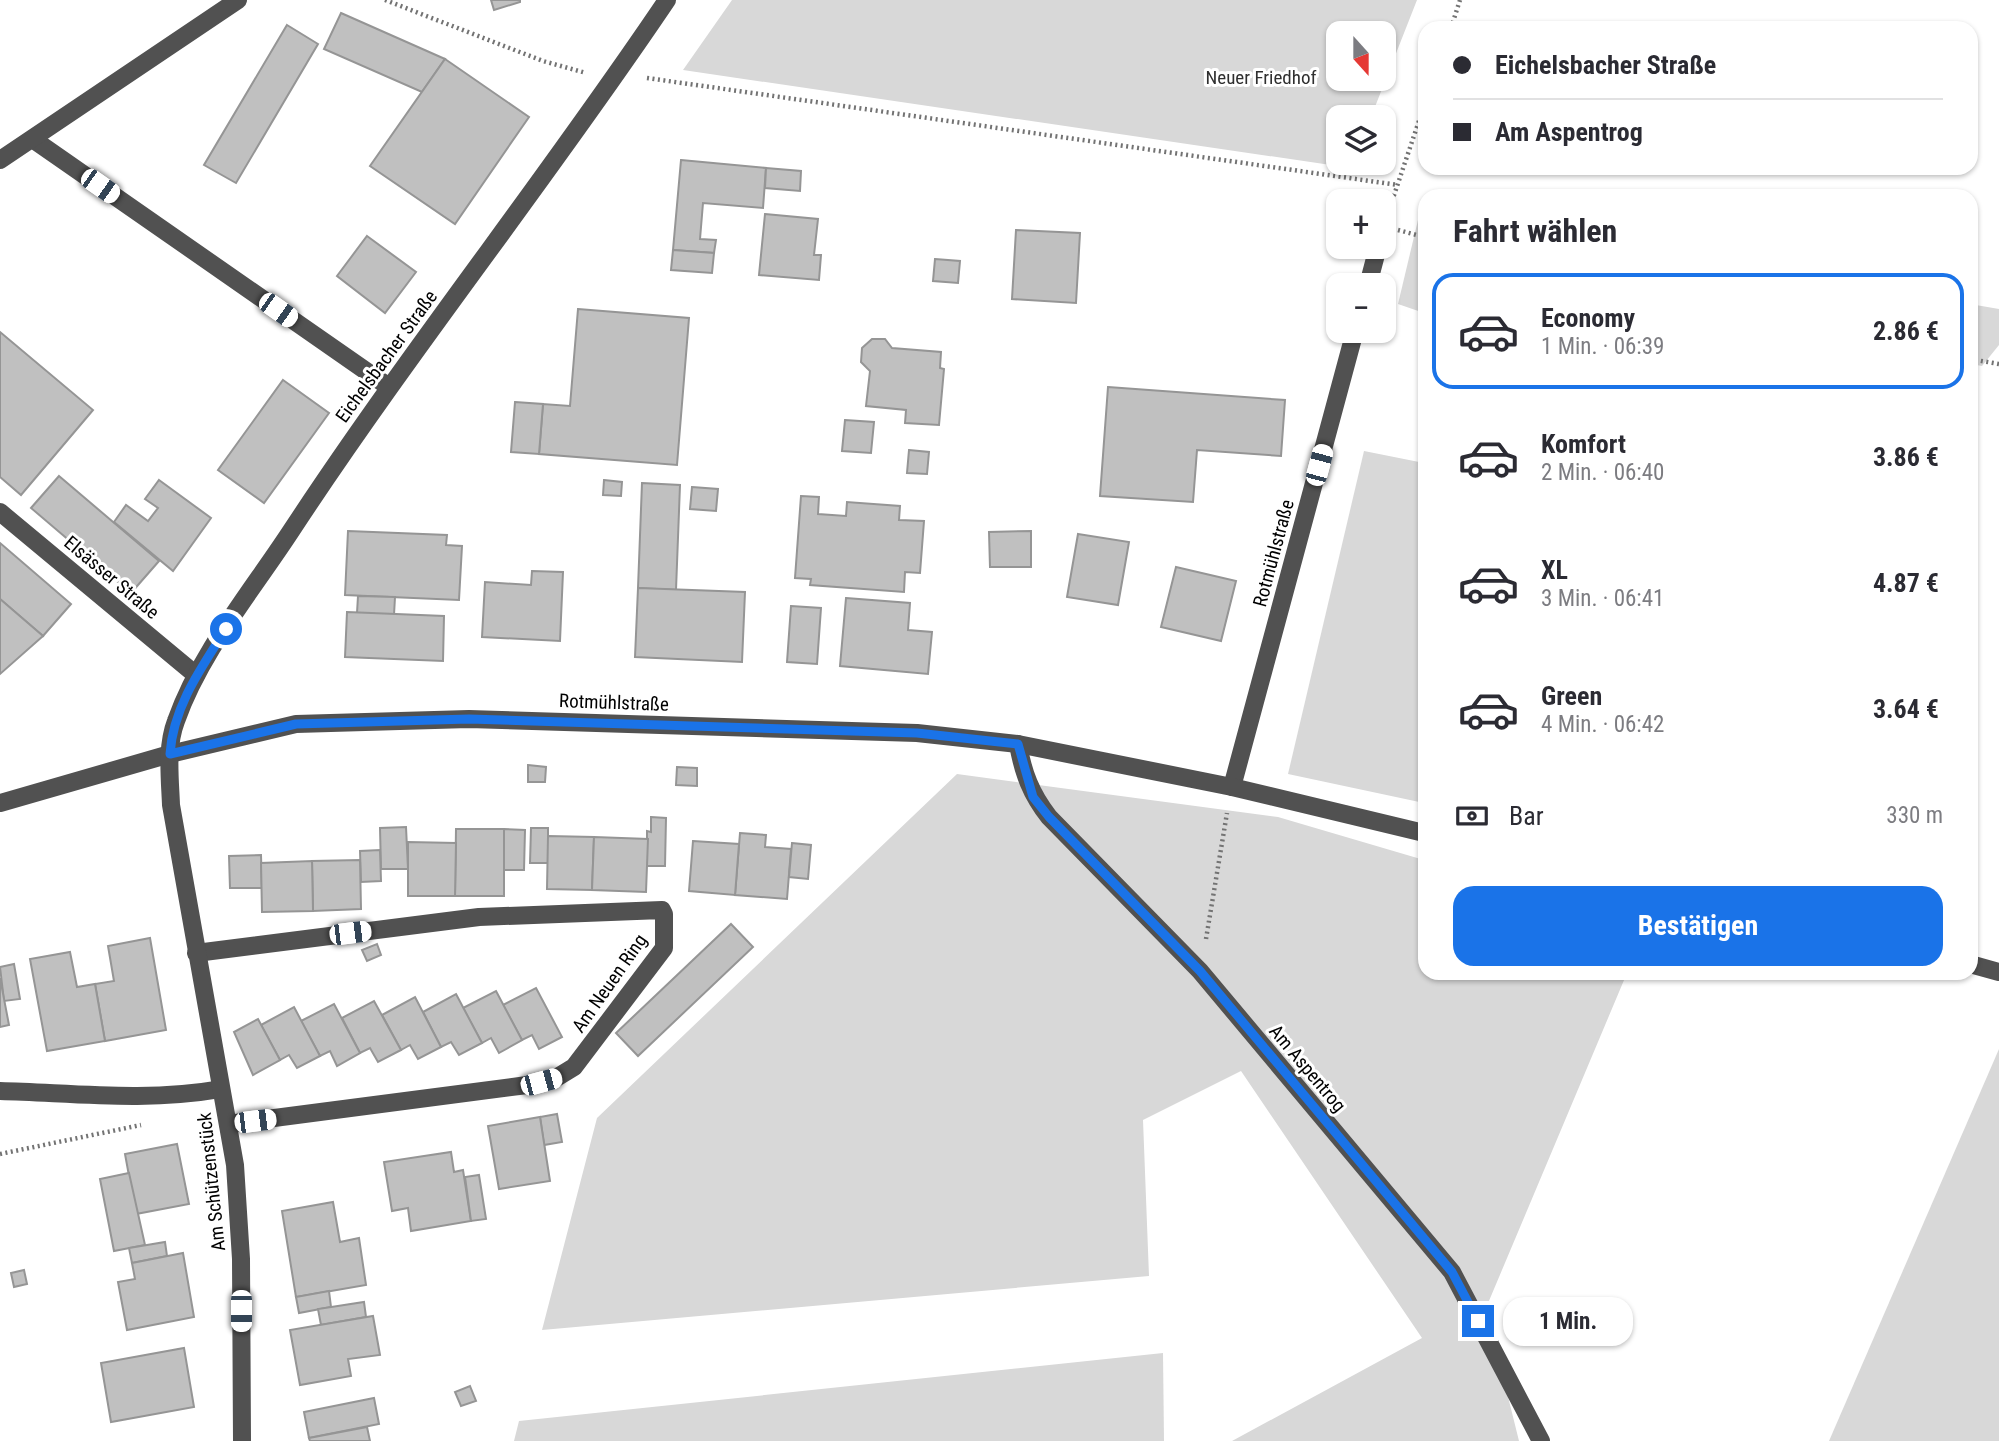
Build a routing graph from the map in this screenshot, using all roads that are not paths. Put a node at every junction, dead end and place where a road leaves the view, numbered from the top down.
1 (238, 0) edge
2 (667, 0) edge
3 (34, 140) junction
4 (0, 160) edge
5 (1352, 343) edge
6 (389, 387) junction
7 (0, 512) edge
8 (197, 675) junction
9 (1018, 744) junction
10 (170, 754) junction
11 (1232, 787) junction
12 (0, 803) edge
13 (1418, 832) edge
14 (196, 953) junction
15 (1978, 966) edge
16 (1999, 972) edge
17 (221, 1089) junction
18 (0, 1091) edge
19 (228, 1124) junction
20 (242, 1441) edge
21 (1541, 1441) edge

1 - 3 street
2 - 6 street, Eichelsbacher Straße
3 - 4 street
3 - 6 street
5 - 11 street, Rotmühlstraße
6 - 8 street, Eichelsbacher Straße
7 - 8 street, Elsässer Straße
8 - 10 street, Eichelsbacher Straße
9 - 10 street, Rotmühlstraße
9 - 11 street, Rotmühlstraße
9 - 21 street, Am Aspentrog
10 - 12 street, Rotmühlstraße
10 - 14 street, Am Schützenstück
11 - 13 street, Rotmühlstraße
14 - 17 street, Am Schützenstück
14 - 19 street, Am Neuen Ring
15 - 16 street
17 - 18 street
17 - 19 street, Am Schützenstück
19 - 20 street, Am Schützenstück

